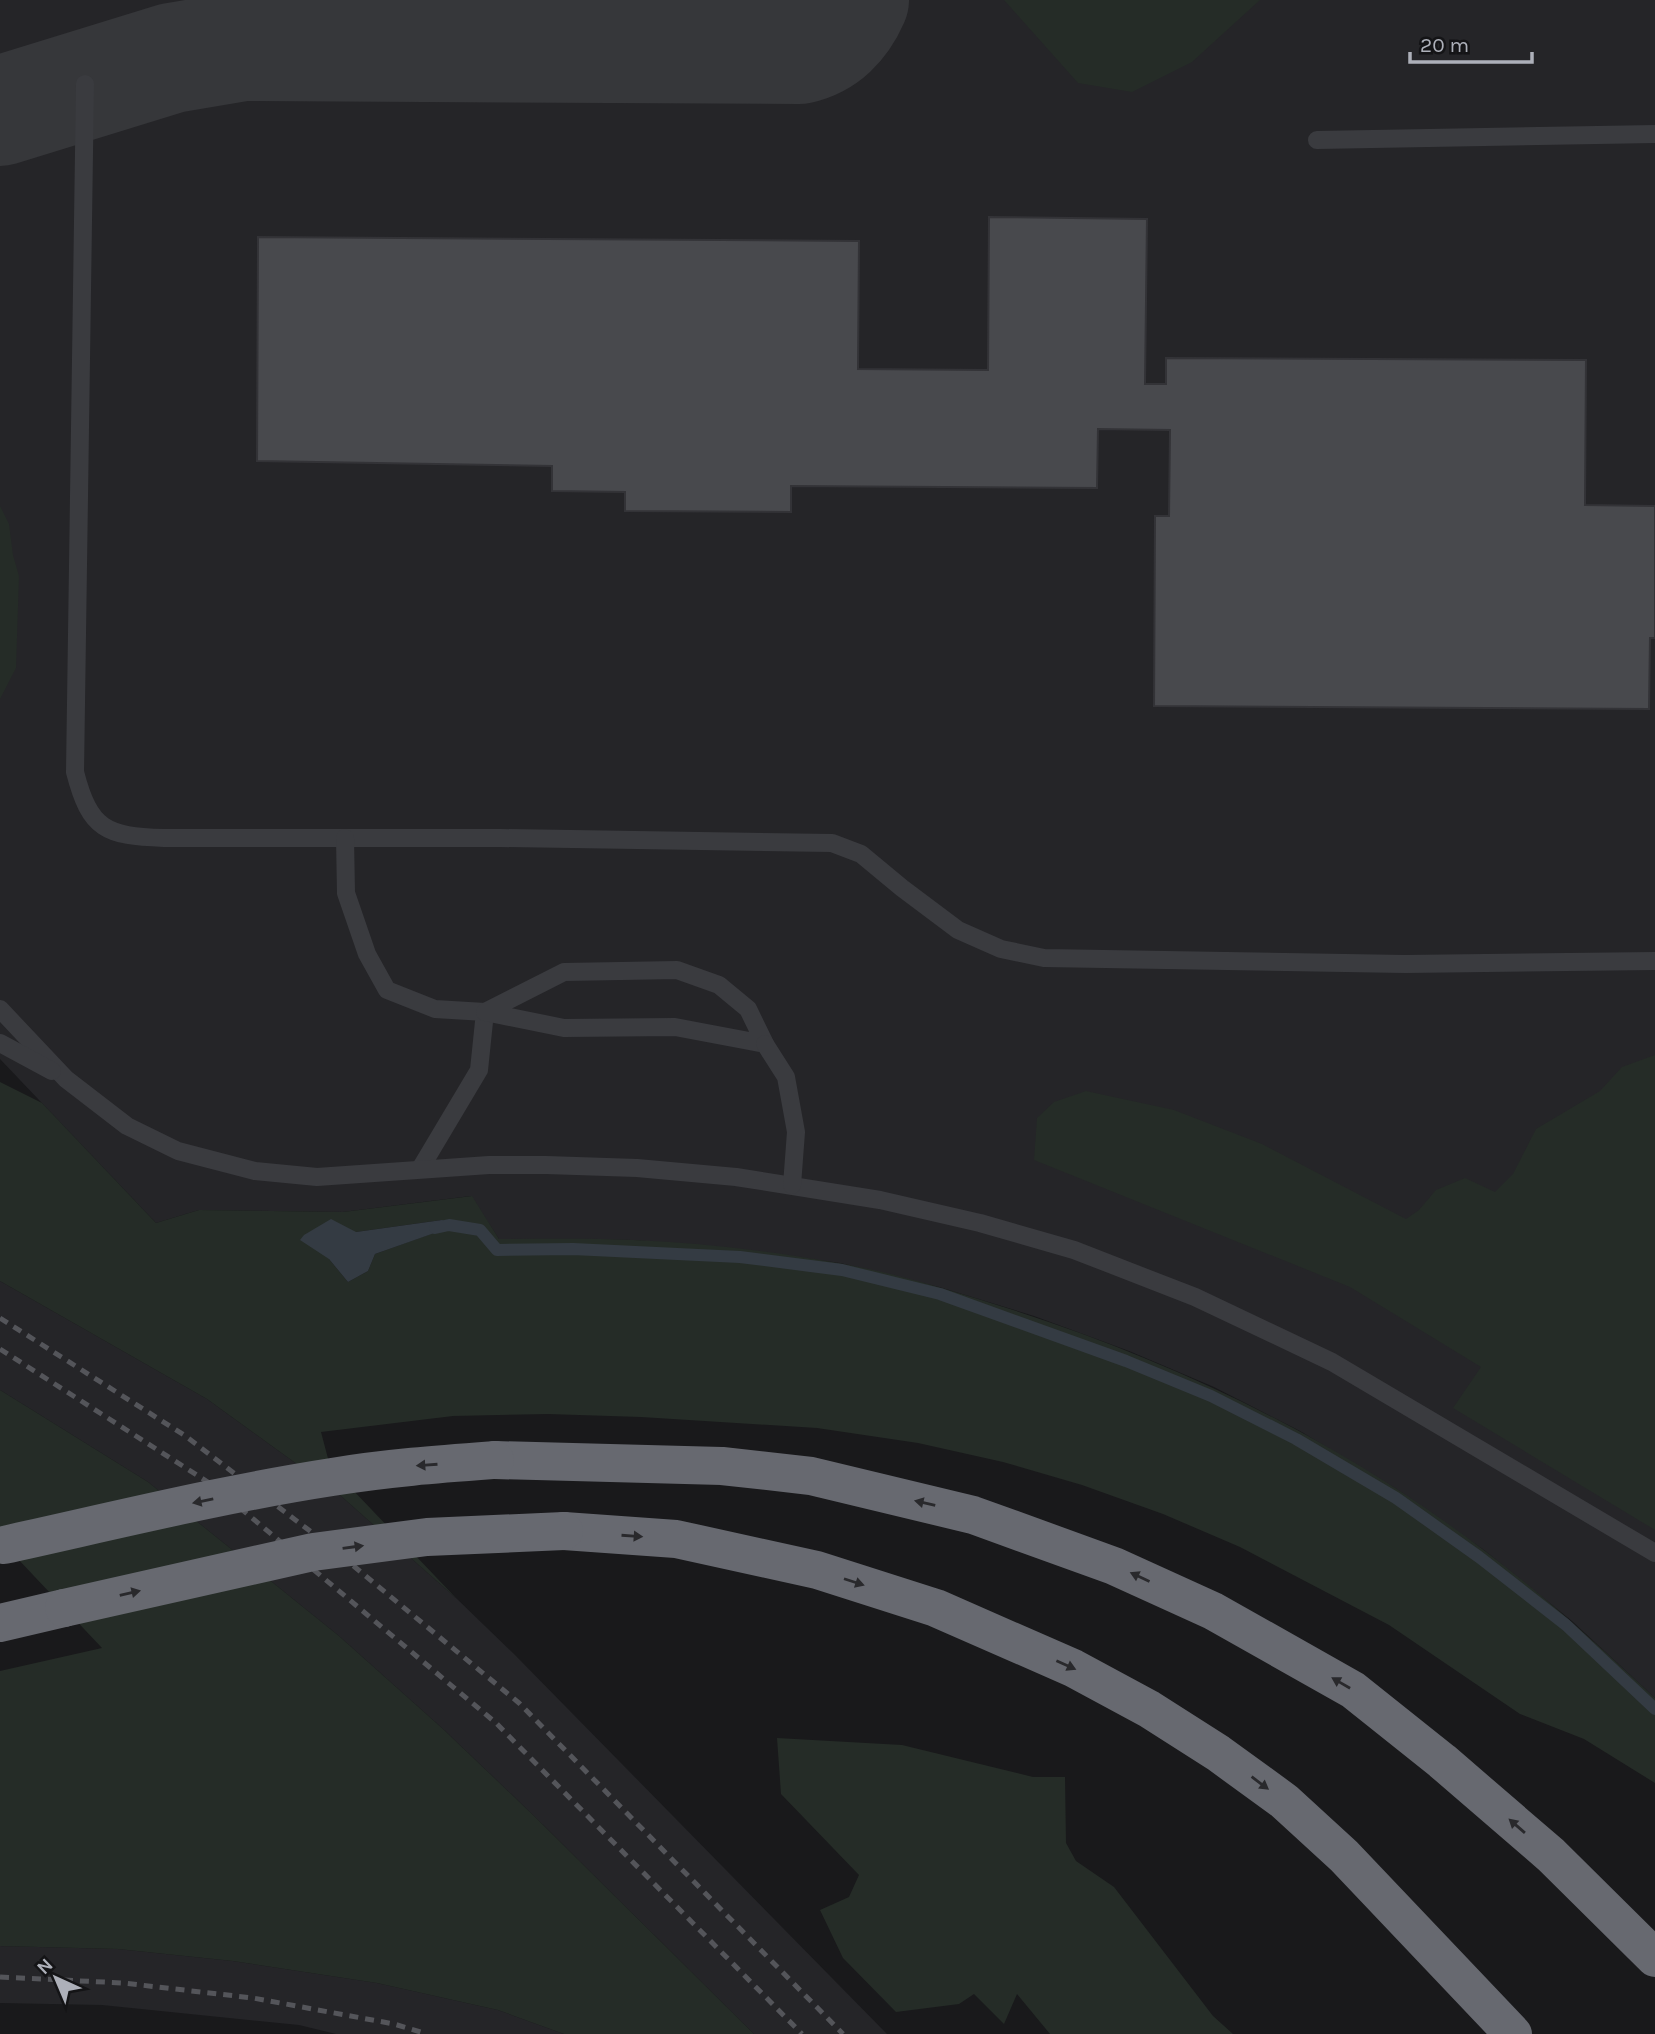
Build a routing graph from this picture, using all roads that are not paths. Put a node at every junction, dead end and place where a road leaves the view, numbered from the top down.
1 (85, 84) dead end
2 (1655, 134) edge
3 (1317, 140) dead end
4 (345, 838) junction
5 (1655, 961) edge
6 (0, 1009) edge
7 (485, 1012) junction
8 (0, 1043) edge
9 (765, 1044) junction
10 (66, 1079) junction
11 (420, 1169) junction
12 (793, 1185) junction
13 (2, 1545) edge
14 (1655, 1553) edge
15 (0, 1623) edge
16 (1551, 1856) junction
17 (1655, 1958) edge
18 (1443, 1960) junction
19 (1655, 1974) edge
20 (1497, 2034) edge
21 (1513, 2034) edge

1 - 4 lane
2 - 3 lane
4 - 5 lane
4 - 7 lane
6 - 10 lane
7 - 9 lane
7 - 9 lane
7 - 11 lane
8 - 10 lane
9 - 12 lane
10 - 11 lane
11 - 12 lane
12 - 14 lane
16 -> 13 highway, bridge
15 -> 18 highway, bridge
16 - 17 highway
16 - 19 highway
18 - 20 highway
18 - 21 highway

